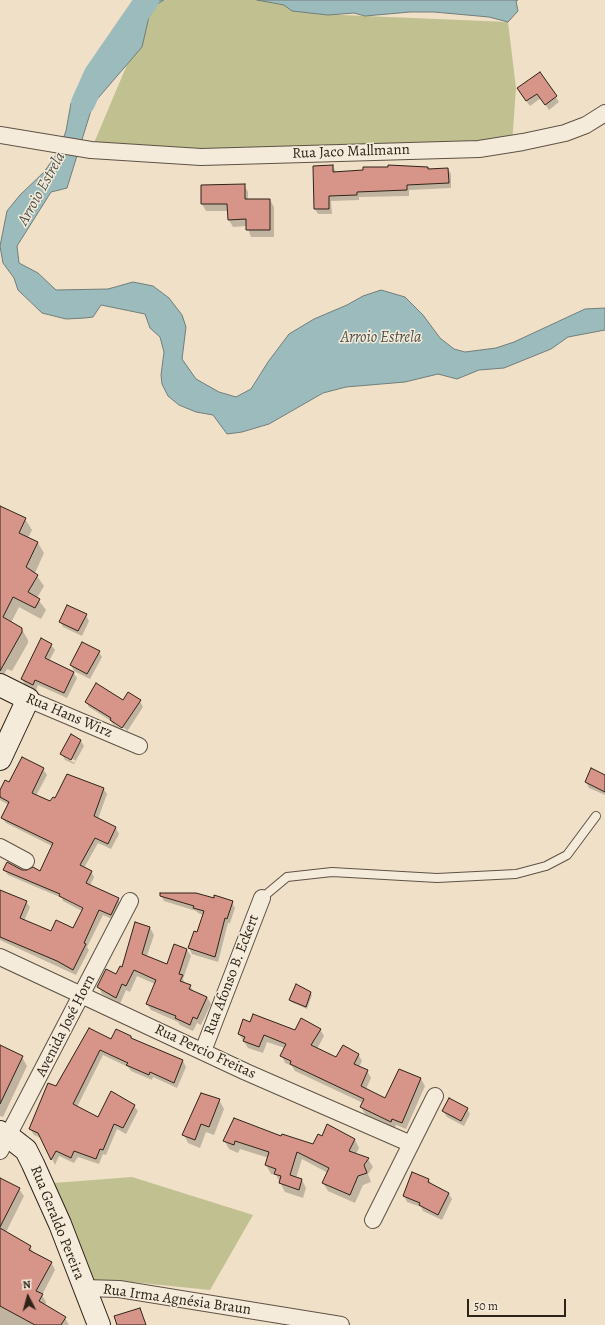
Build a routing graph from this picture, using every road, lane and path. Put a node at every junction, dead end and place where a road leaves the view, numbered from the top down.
1 (605, 113) edge
2 (0, 135) edge
3 (0, 685) edge
4 (28, 699) junction
5 (140, 746) dead end
6 (0, 759) edge
7 (596, 816) dead end
8 (0, 847) edge
9 (26, 860) dead end
10 (262, 898) joint
11 (130, 901) dead end
12 (0, 957) edge
13 (82, 995) junction
14 (203, 1051) junction
15 (435, 1096) dead end
16 (3, 1140) edge
17 (411, 1144) junction
18 (373, 1220) dead end
19 (84, 1288) junction
20 (93, 1320) edge
21 (341, 1325) edge

1 - 2 street, Rua Jaco Mallmann
3 - 4 main road, Rua Hans Wirz
4 - 5 street, Rua Hans Wirz
4 - 6 main road
7 - 10 lane
8 - 9 street
10 - 14 street, Rua Afonso B. Eckert
11 - 13 street, Avenida José Horn
12 - 13 street, Rua Percio Freitas
13 - 14 street, Rua Percio Freitas
13 - 16 street, Avenida José Horn
14 - 17 street, Rua Percio Freitas
15 - 17 street
16 - 19 main road, Rua Geraldo Pereira
17 - 18 street
19 - 20 main road, Rua Geraldo Pereira
19 - 21 street, Rua Irma Agnésia Braun

